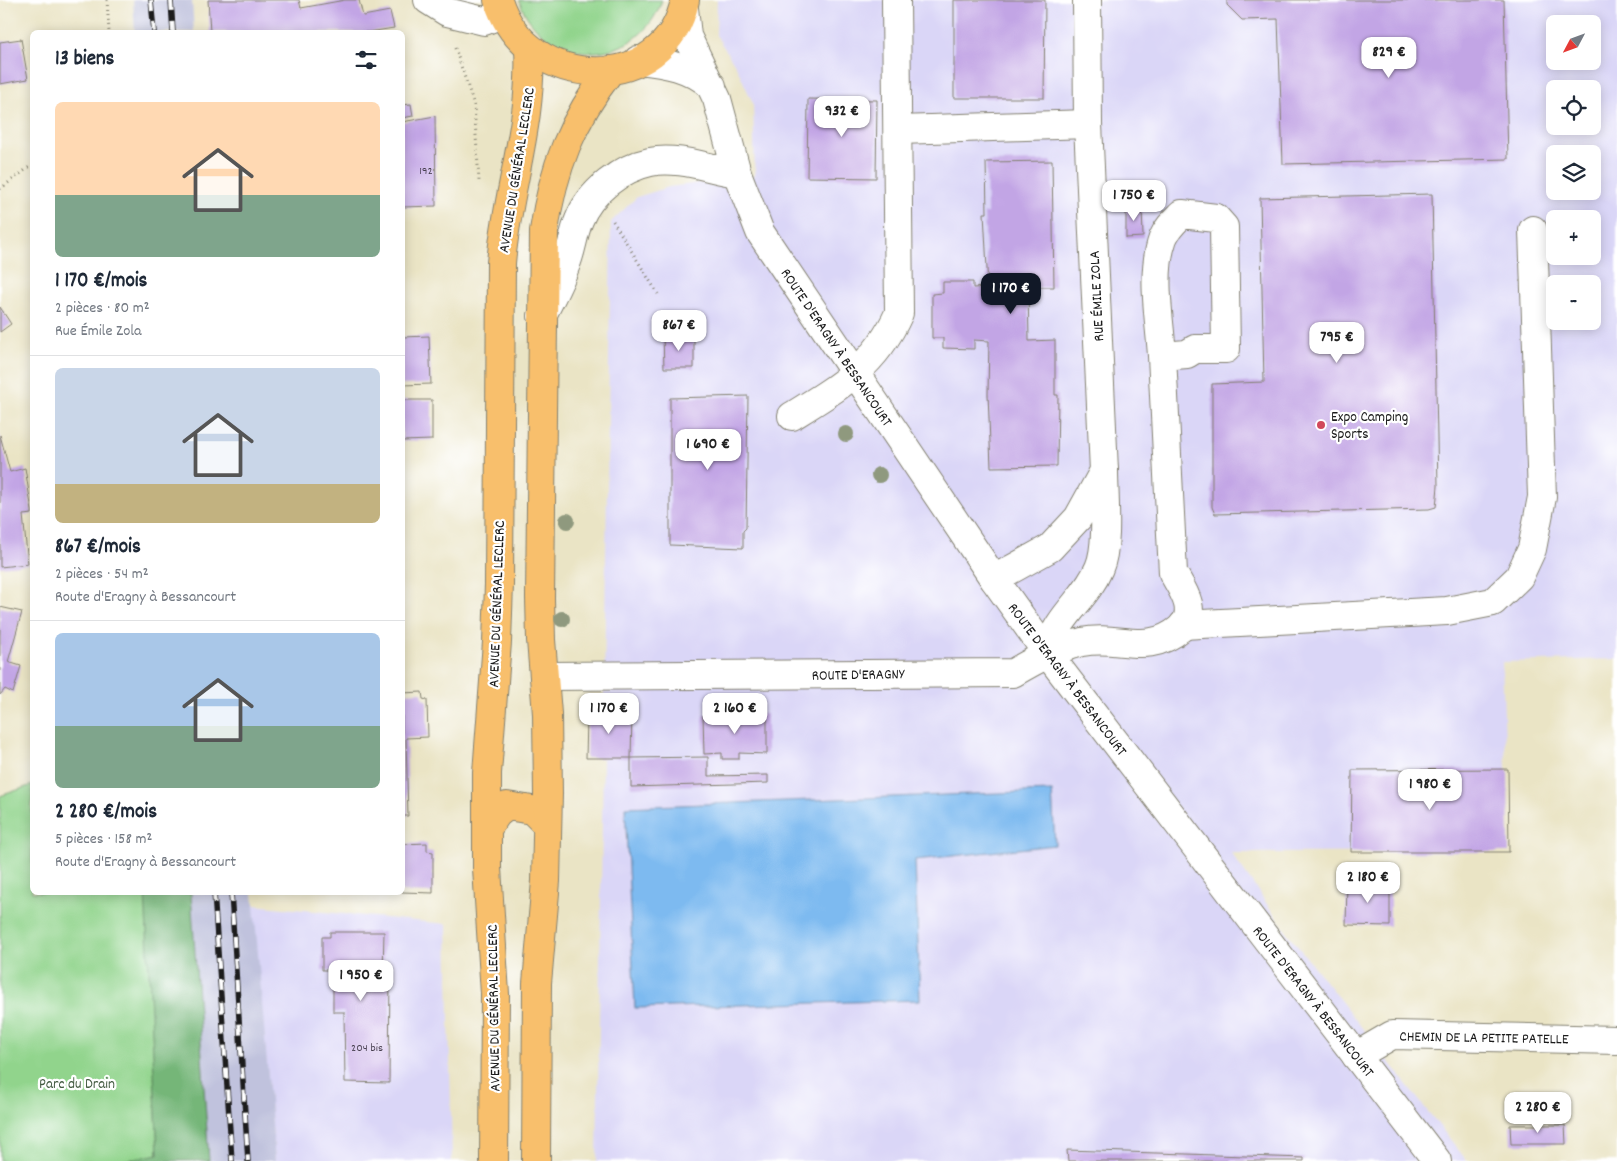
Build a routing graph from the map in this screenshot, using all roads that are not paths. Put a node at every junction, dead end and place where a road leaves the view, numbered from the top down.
1 (896, 0) edge
2 (1087, 0) edge
3 (684, 4) edge
4 (438, 6) edge
5 (500, 7) edge
6 (529, 49) junction
7 (638, 60) junction
8 (611, 70) junction
9 (713, 87) junction
10 (1088, 124) junction
11 (898, 130) junction
12 (737, 173) junction
13 (1533, 230) dead end
14 (542, 316) junction
15 (1162, 356) junction
16 (855, 374) junction
17 (792, 416) dead end
18 (1104, 471) junction
19 (994, 579) junction
20 (1184, 625) junction
21 (1047, 653) junction
22 (544, 676) junction
23 (487, 782) junction
24 (548, 794) junction
25 (516, 806) junction
26 (547, 825) junction
27 (487, 829) junction
28 (1617, 1040) edge
29 (1356, 1056) junction
30 (494, 1161) edge
31 (536, 1161) edge
32 (1437, 1161) edge

1 - 11 street
2 - 10 street, RUE ÉMILE ZOLA
3 - 7 main road
3 - 9 street, ROUTE D'ERAGNY À BESSANCOURT
4 - 5 street
5 - 6 main road
6 - 8 main road
6 - 23 main road, AVENUE DU GÉNÉRAL LECLERC
7 - 8 main road
7 - 9 street
8 - 14 main road
9 - 12 street, ROUTE D'ERAGNY À BESSANCOURT
10 - 11 street
10 - 18 street, RUE ÉMILE ZOLA
11 - 16 street
12 - 14 street
12 - 16 street, ROUTE D'ERAGNY À BESSANCOURT
13 - 20 street
14 - 22 main road
15 - 15 street
15 - 20 street
16 - 17 street
16 - 19 street, ROUTE D'ERAGNY À BESSANCOURT
18 - 19 street
18 - 21 street, RUE ÉMILE ZOLA
19 - 21 street, ROUTE D'ERAGNY À BESSANCOURT
20 - 21 street, ROUTE D'ERAGNY
21 - 22 street, ROUTE D'ERAGNY
21 - 29 street, ROUTE D'ERAGNY À BESSANCOURT
22 - 24 main road
23 - 25 main road
23 - 27 main road, AVENUE DU GÉNÉRAL LECLERC
24 - 25 main road
24 - 26 main road
25 - 26 main road
25 - 27 main road
26 - 31 main road
27 - 30 main road, AVENUE DU GÉNÉRAL LECLERC
28 - 29 street, CHEMIN DE LA PETITE PATELLE
29 - 32 street, ROUTE D'ERAGNY À BESSANCOURT

